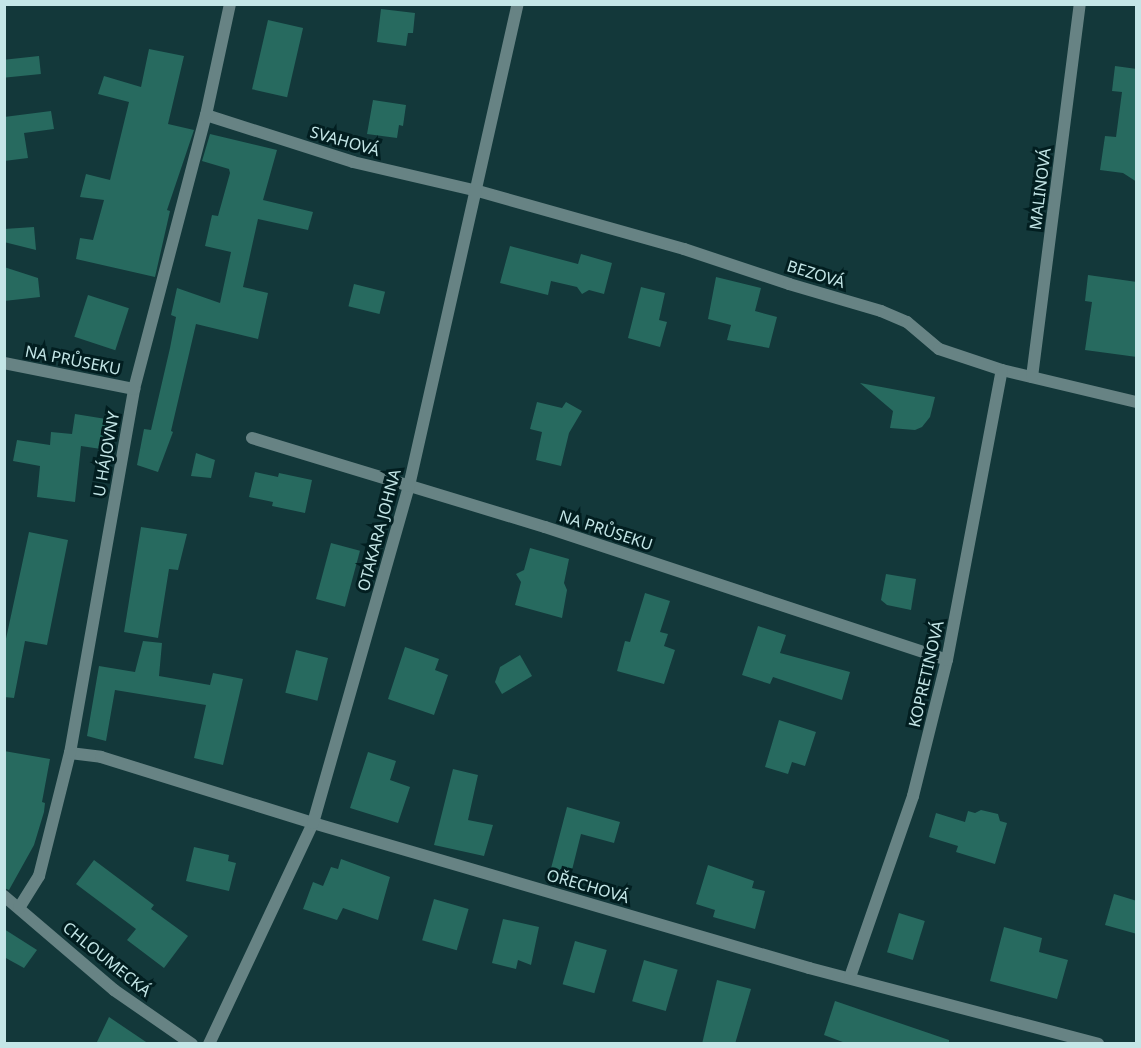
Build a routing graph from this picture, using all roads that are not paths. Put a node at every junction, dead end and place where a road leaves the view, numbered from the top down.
1 (230, 4) edge
2 (518, 4) edge
3 (1080, 4) edge
4 (206, 115) junction
5 (478, 191) junction
6 (4, 363) edge
7 (1002, 370) junction
8 (1032, 377) junction
9 (134, 389) junction
10 (1137, 402) edge
11 (252, 438) dead end
12 (409, 486) junction
13 (947, 660) junction
14 (70, 753) junction
15 (313, 823) junction
16 (4, 896) edge
17 (19, 908) junction
18 (850, 977) junction
19 (192, 1044) edge
20 (209, 1044) edge
21 (1098, 1044) edge

1 - 4 street, U HÁJOVNY
2 - 5 street, OTAKARA JOHNA
3 - 8 street, MALINOVÁ
4 - 5 street, SVAHOVÁ
4 - 9 street, U HÁJOVNY
5 - 7 street, BEZOVÁ
5 - 12 street, OTAKARA JOHNA
6 - 9 street, NA PRŮSEKU
7 - 8 street, BEZOVÁ
7 - 13 street, KOPRETINOVÁ
8 - 10 street, BEZOVÁ
9 - 14 street, U HÁJOVNY
11 - 12 street, NA PRŮSEKU
12 - 13 street, NA PRŮSEKU
12 - 15 street, OTAKARA JOHNA
13 - 18 street, KOPRETINOVÁ
14 - 15 street, OŘECHOVÁ
14 - 17 street, U HÁJOVNY
15 - 18 street, OŘECHOVÁ
15 - 20 street, OTAKARA JOHNA
16 - 17 street, CHLOUMECKÁ
17 - 19 street, CHLOUMECKÁ
18 - 21 street, OŘECHOVÁ

